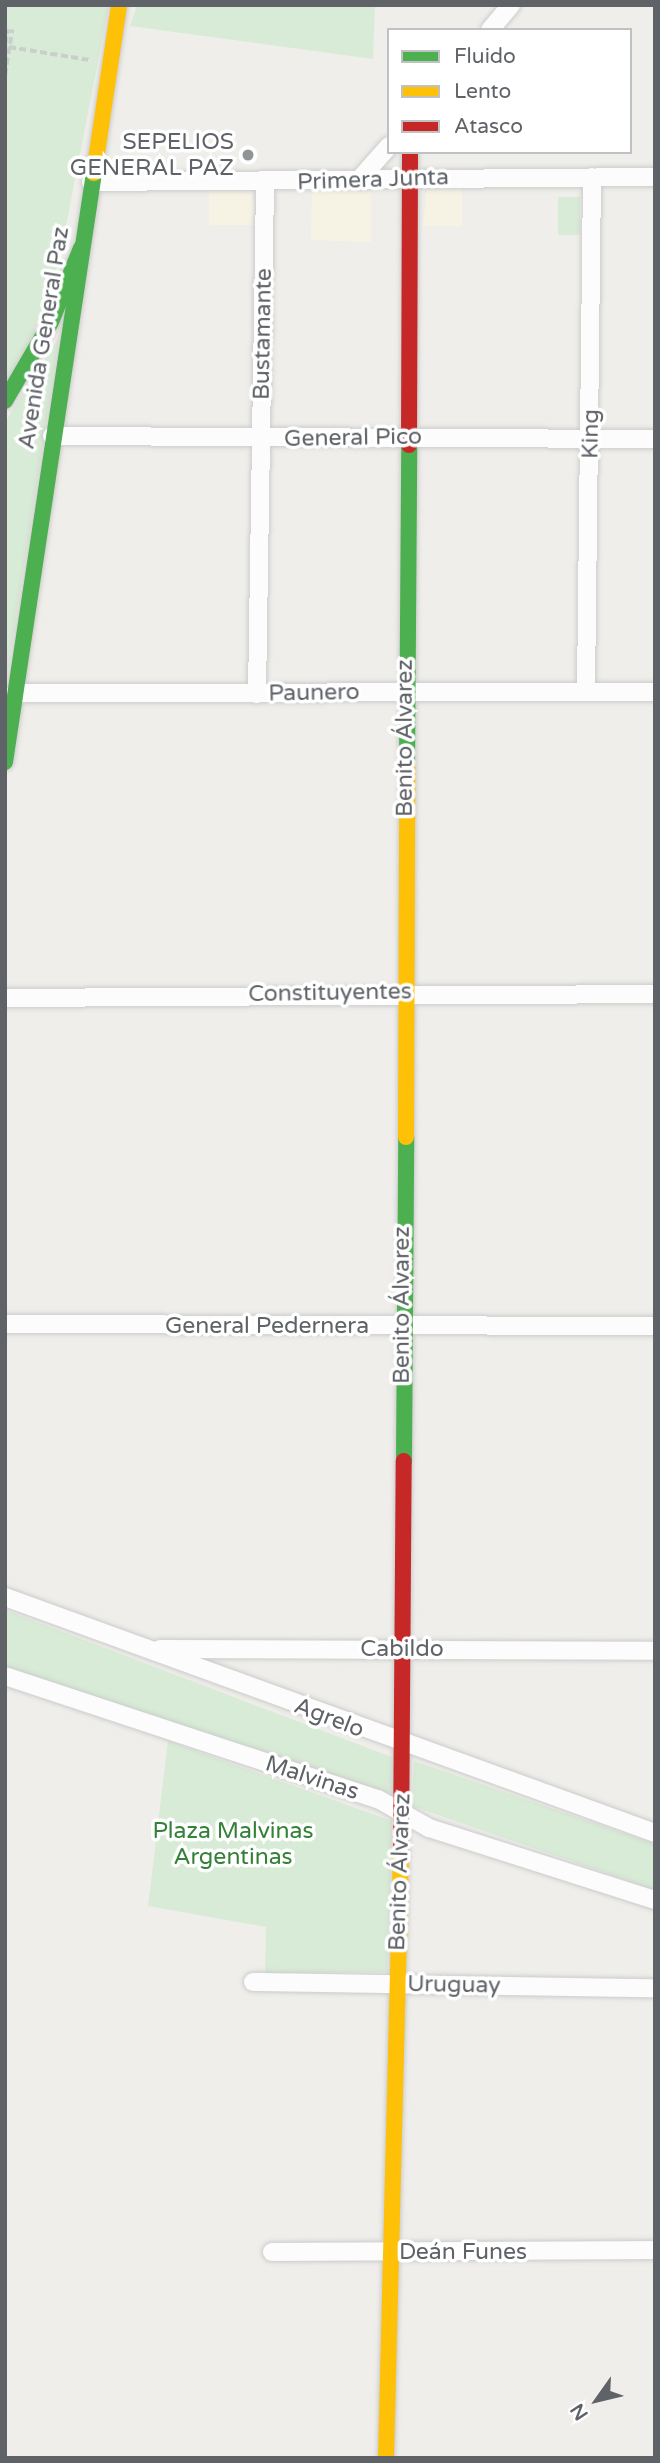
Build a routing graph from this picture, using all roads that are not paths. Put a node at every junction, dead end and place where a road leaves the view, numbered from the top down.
1 (118, 5) edge
2 (511, 5) edge
3 (492, 28) edge
4 (387, 148) edge
5 (410, 154) edge
6 (410, 177) junction
7 (592, 177) junction
8 (655, 177) edge
9 (92, 181) junction
10 (358, 181) junction
11 (265, 184) junction
12 (81, 248) junction
13 (5, 401) edge
14 (52, 436) junction
15 (410, 437) junction
16 (591, 438) junction
17 (261, 439) junction
18 (655, 439) edge
19 (586, 690) junction
20 (404, 691) junction
21 (655, 692) edge
22 (15, 694) junction
23 (257, 694) junction
24 (5, 762) edge
25 (405, 992) junction
26 (655, 994) edge
27 (5, 999) edge
28 (5, 1324) edge
29 (401, 1325) junction
30 (655, 1326) edge
31 (5, 1597) edge
32 (402, 1649) junction
33 (150, 1650) junction
34 (655, 1651) edge
35 (5, 1676) edge
36 (403, 1746) junction
37 (402, 1811) junction
38 (655, 1833) edge
39 (655, 1900) edge
40 (253, 1982) dead end
41 (396, 1984) junction
42 (655, 1988) edge
43 (655, 2250) edge
44 (272, 2252) dead end
45 (389, 2252) junction
46 (386, 2458) edge

1 - 9 main road, Avenida General Paz
2 - 3 street
4 - 10 street
5 - 6 main road, Benito Álvarez
6 - 7 street, Primera Junta
6 - 10 street, Primera Junta
6 - 15 main road, Benito Álvarez
7 - 8 street, Primera Junta
7 - 16 street, King
9 - 11 street, Primera Junta
9 - 12 main road, Avenida General Paz
10 - 11 street, Primera Junta
11 - 17 street, Bustamante
12 - 13 main road
12 - 14 main road, Avenida General Paz
14 - 17 street, General Pico
14 - 22 main road, Avenida General Paz
15 - 16 street, General Pico
15 - 17 street, General Pico
15 - 20 main road, Benito Álvarez
16 - 18 street, General Pico
16 - 19 street, King
17 - 23 street, Bustamante
19 - 20 street, Paunero
19 - 21 street, Paunero
20 - 23 street, Paunero
20 - 25 main road, Benito Álvarez
22 - 23 street, Paunero
22 - 24 main road, Avenida General Paz
25 - 26 street, Constituyentes
25 - 27 street, Constituyentes
25 - 29 main road, Benito Álvarez
28 - 29 street, General Pedernera
29 - 30 street, General Pedernera
29 - 32 main road, Benito Álvarez
31 - 33 street, Agrelo
32 - 33 street, Cabildo
32 - 34 street, Cabildo
32 - 36 main road, Benito Álvarez
33 - 36 street, Agrelo
35 - 37 street, Malvinas
36 - 37 main road, Benito Álvarez
36 - 38 street, Agrelo
37 - 39 street, Malvinas
37 - 41 main road, Benito Álvarez
40 - 41 street, Uruguay
41 - 42 street, Uruguay
41 - 45 main road, Benito Álvarez
43 - 45 street, Deán Funes
44 - 45 street, Deán Funes
45 - 46 main road, Benito Álvarez

